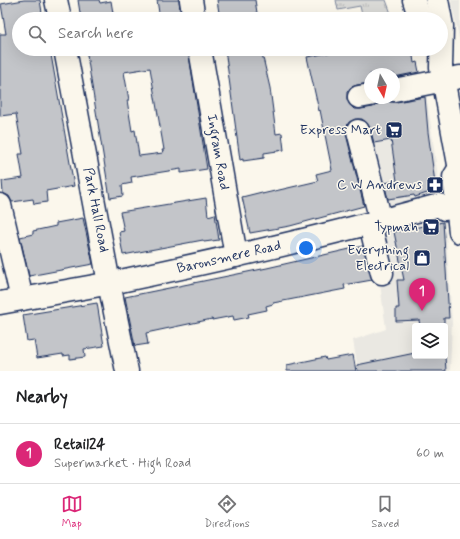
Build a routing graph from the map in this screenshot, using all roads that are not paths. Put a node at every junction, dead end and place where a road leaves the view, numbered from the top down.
1 (56, 0) edge
2 (191, 0) edge
3 (414, 0) edge
4 (438, 0) edge
5 (59, 12) edge
6 (193, 12) edge
7 (418, 12) edge
8 (440, 12) edge
9 (66, 56) edge
10 (201, 56) edge
11 (443, 56) edge
12 (444, 68) edge
13 (400, 87) edge
14 (456, 125) edge
15 (358, 131) dead end
16 (460, 169) edge
17 (0, 205) edge
18 (448, 208) junction
19 (375, 223) junction
20 (460, 232) edge
21 (236, 256) junction
22 (382, 273) dead end
23 (109, 283) junction
24 (22, 299) junction
25 (0, 303) edge
26 (128, 371) edge

1 - 5 street
2 - 6 street
3 - 7 street
4 - 8 street
9 - 23 street, Park Hall Road
10 - 21 street, Ingram Road
11 - 12 street
12 - 13 street
12 - 14 street
14 - 16 street
15 - 19 street
16 - 18 street
17 - 24 street
18 - 19 street, Baronsmere Road
18 - 20 street
19 - 21 street, Baronsmere Road
19 - 22 street
21 - 23 street, Baronsmere Road
23 - 24 street, Baronsmere Road
23 - 26 street, Park Hall Road
24 - 25 street, Baronsmere Road

